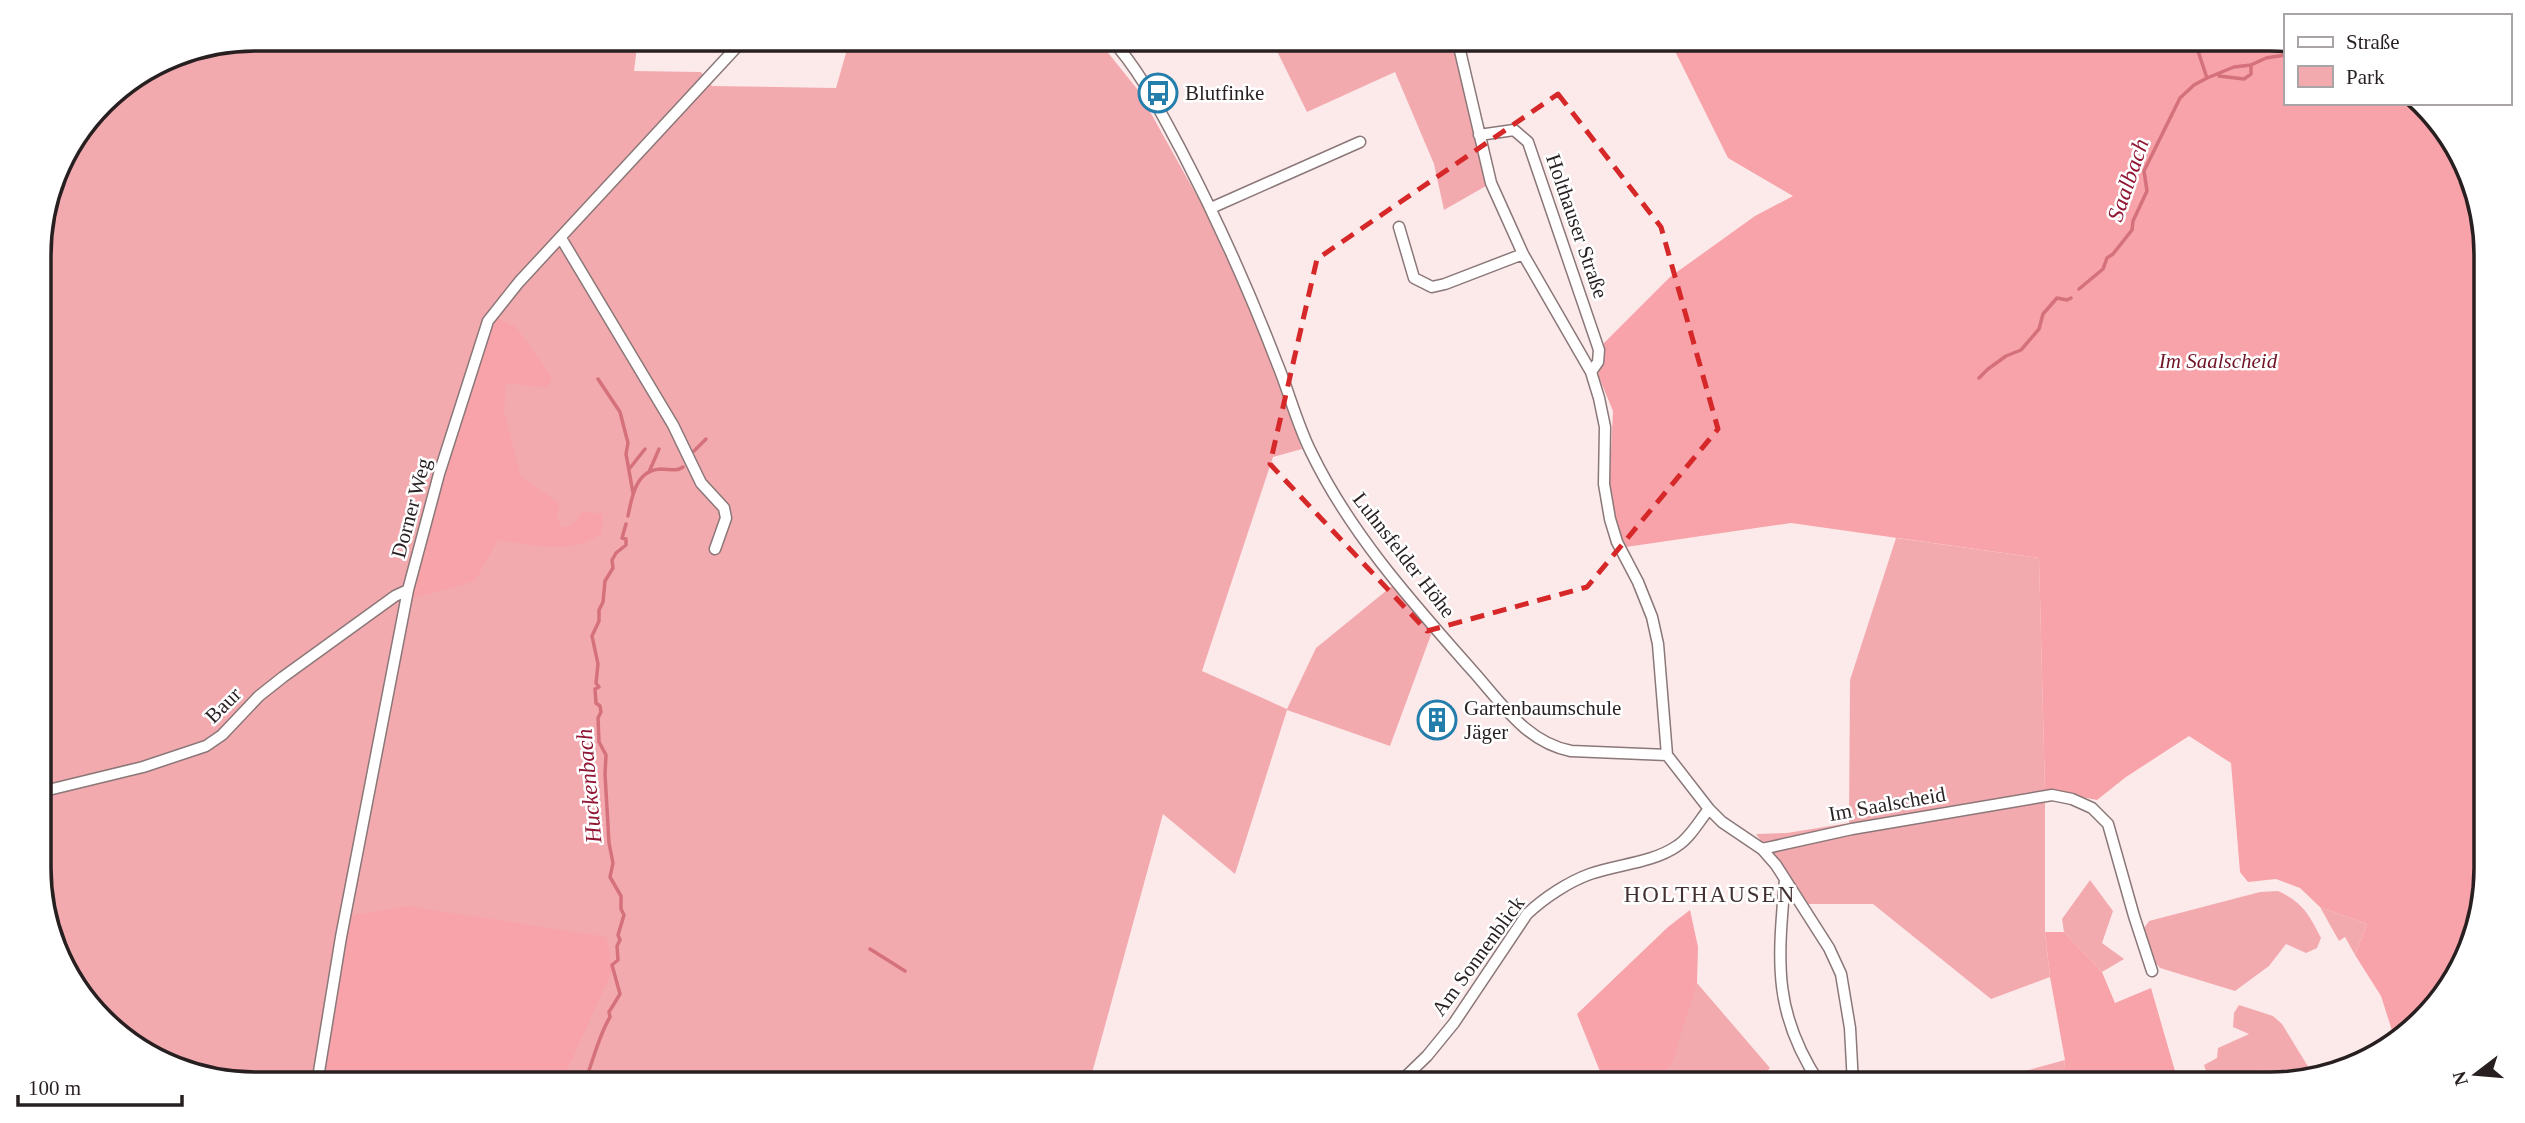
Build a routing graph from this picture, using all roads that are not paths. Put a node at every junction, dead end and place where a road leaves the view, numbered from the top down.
1 (733, 51) edge
2 (1120, 51) edge
3 (1460, 51) edge
4 (1479, 135) junction
5 (1360, 142) dead end
6 (1211, 208) junction
7 (1398, 227) dead end
8 (561, 238) junction
9 (1523, 254) junction
10 (1591, 372) junction
11 (715, 549) dead end
12 (408, 590) junction
13 (1667, 755) junction
14 (51, 789) edge
15 (1709, 809) junction
16 (1762, 849) junction
17 (1784, 879) junction
18 (2152, 971) dead end
19 (319, 1072) edge
20 (1410, 1072) edge
21 (1814, 1072) edge
22 (1852, 1072) edge

1 - 8 street, Dorner Weg
2 - 6 street, Luhnsfelder Höhe
3 - 4 street, Holthauser Straße
4 - 9 street, Holthauser Straße
4 - 10 street, Holthauser Straße
5 - 6 street
6 - 13 street, Luhnsfelder Höhe
7 - 9 street
8 - 11 street
8 - 12 street, Dorner Weg
9 - 10 street, Holthauser Straße
10 - 13 street, Holthauser Straße
12 - 14 street, Baur
12 - 19 street, Dorner Weg
13 - 15 street
15 - 16 street
15 - 20 street, Am Sonnenblick
16 - 17 street
16 - 18 street, Im Saalscheid
17 - 21 street
17 - 22 street

